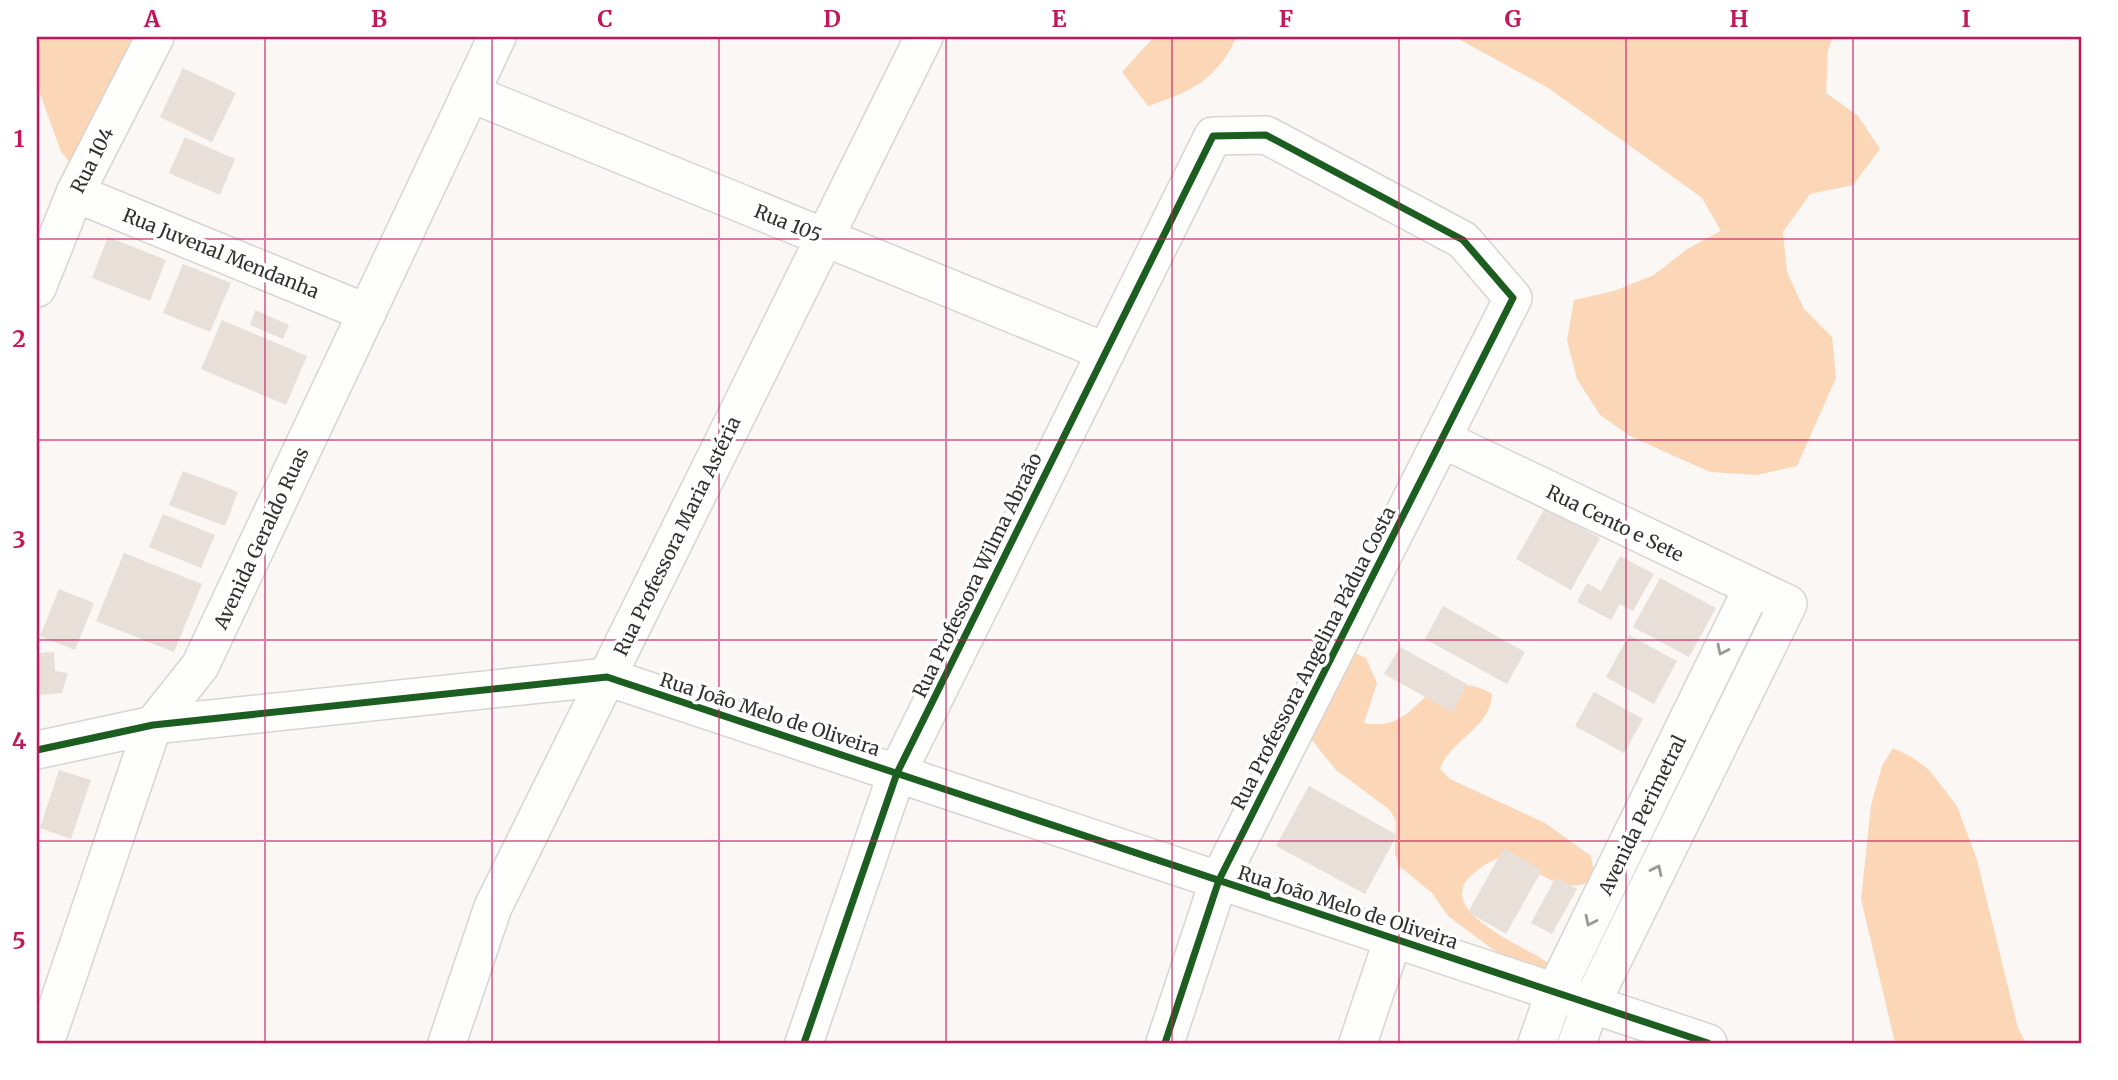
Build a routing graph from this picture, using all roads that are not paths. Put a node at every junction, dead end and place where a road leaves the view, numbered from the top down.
1 (155, 37) edge
2 (497, 37) edge
3 (924, 37) edge
4 (470, 93) junction
5 (75, 192) junction
6 (825, 238) junction
7 (37, 288) edge
8 (1513, 298) joint
9 (367, 313) junction
10 (1106, 352) junction
11 (1442, 439) junction
12 (1752, 589) junction
13 (1788, 604) joint
14 (607, 677) junction
15 (153, 726) junction
16 (37, 750) edge
17 (897, 773) junction
18 (1219, 880) junction
19 (1394, 939) junction
20 (1555, 992) junction
21 (1591, 1004) junction
22 (45, 1043) edge
23 (447, 1043) edge
24 (804, 1043) edge
25 (1165, 1043) edge
26 (1359, 1043) edge
27 (1537, 1043) edge
28 (1577, 1043) edge
29 (1709, 1043) edge

1 - 5 street, Rua 104
2 - 4 street, Avenida Geraldo Ruas
3 - 6 street, Rua Professora Maria Astéria
4 - 6 street, Rua 105
4 - 9 street, Avenida Geraldo Ruas
5 - 7 street, Rua 104
5 - 9 street, Rua Juvenal Mendanha
6 - 10 street, Rua 105
6 - 14 street, Rua Professora Maria Astéria
8 - 10 street, Rua Professora Wilma Abraão
8 - 11 street, Rua Professora Angelina Pádua Costa
9 - 15 street, Avenida Geraldo Ruas
10 - 17 street, Rua Professora Wilma Abraão
11 - 12 street, Rua Cento e Sete
11 - 18 street, Rua Professora Angelina Pádua Costa
12 - 13 street, Rua Cento e Sete
12 -> 20 street, Avenida Perimetral
21 -> 13 street, Avenida Perimetral
14 - 15 street, Rua João Melo de Oliveira
14 - 17 street, Rua João Melo de Oliveira
14 - 23 street, Rua Professora Maria Astéria
15 - 16 street, Rua João Melo de Oliveira
15 - 22 street, Avenida Geraldo Ruas
17 - 18 street, Rua João Melo de Oliveira
17 - 24 street, Rua Professora Wilma Abraão
18 - 19 street, Rua João Melo de Oliveira
18 - 25 street, Rua Professora Angelina Pádua Costa
19 - 20 street, Rua João Melo de Oliveira
19 - 26 street
20 - 21 street, Rua João Melo de Oliveira
20 - 27 street, Avenida Perimetral
21 - 28 street, Avenida Perimetral
21 - 29 street, Rua João Melo de Oliveira

